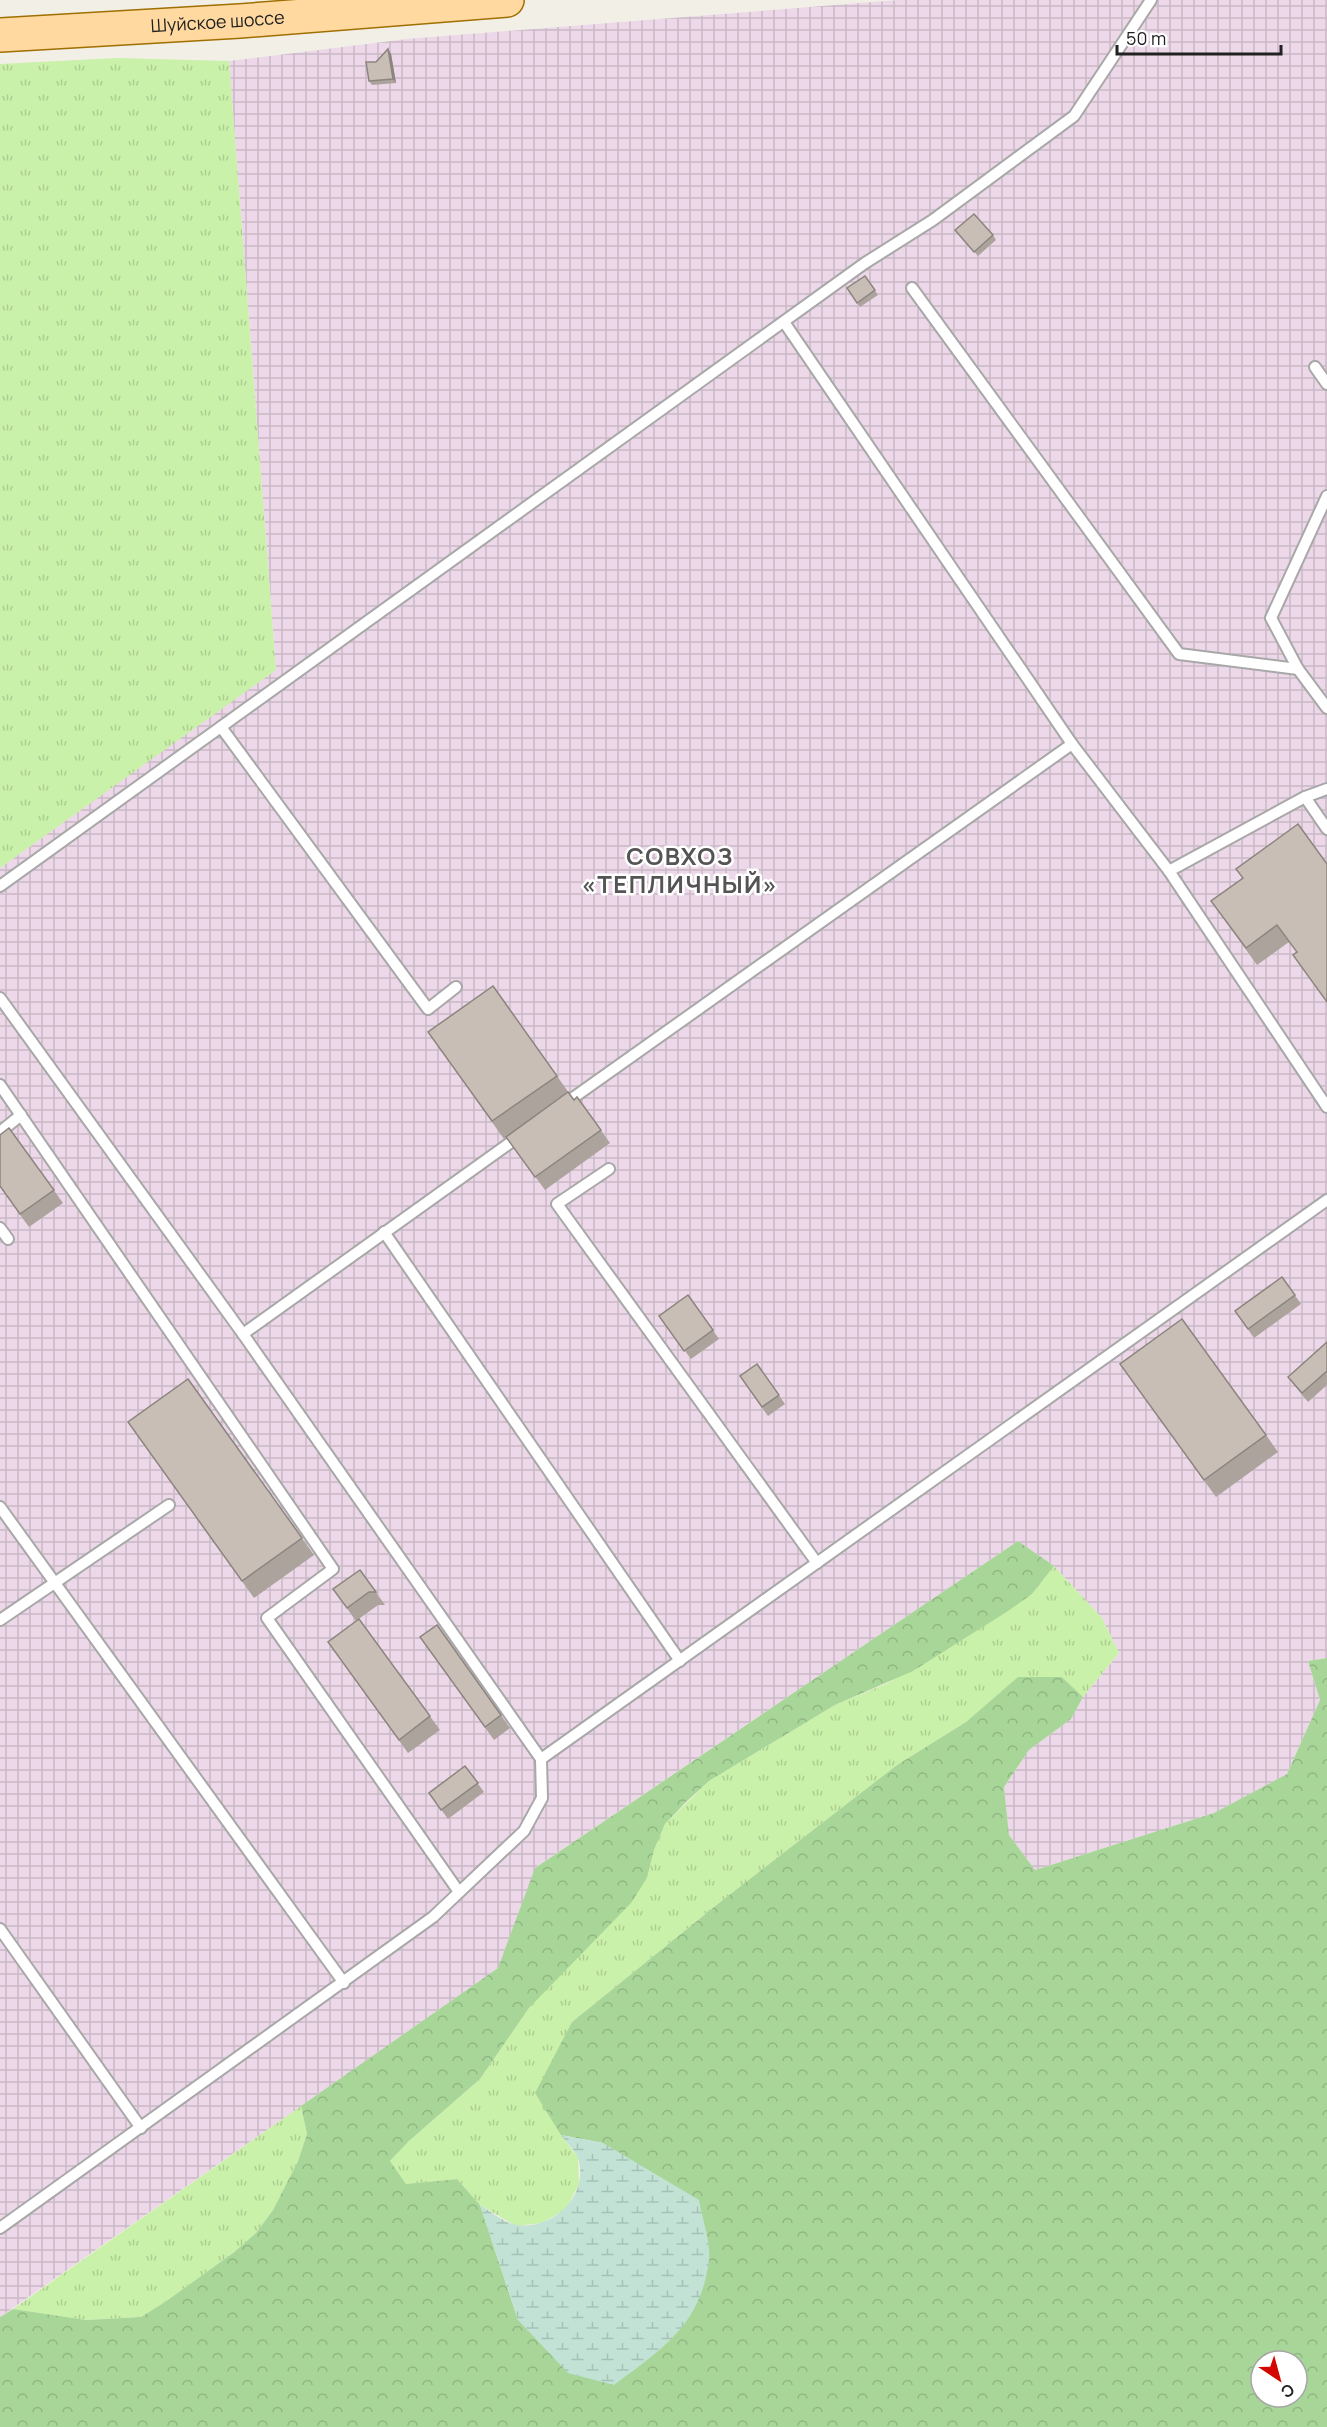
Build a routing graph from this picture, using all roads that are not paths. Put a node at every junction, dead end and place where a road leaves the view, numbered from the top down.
1 (507, 0) edge
2 (1151, 0) edge
3 (0, 34) edge
4 (912, 288) dead end
5 (784, 322) junction
6 (1315, 367) dead end
7 (1327, 384) edge
8 (1327, 496) edge
9 (1298, 669) junction
10 (1327, 708) edge
11 (221, 727) junction
12 (1072, 744) junction
13 (1327, 789) edge
14 (1305, 797) junction
15 (1327, 829) edge
16 (1169, 871) junction
17 (0, 886) edge
18 (456, 987) dead end
19 (1, 1001) edge
20 (0, 1085) edge
21 (1327, 1107) edge
22 (21, 1115) junction
23 (549, 1115) edge
24 (530, 1129) edge
25 (0, 1132) edge
26 (609, 1169) dead end
27 (1327, 1200) edge
28 (0, 1228) edge
29 (384, 1232) junction
30 (8, 1239) dead end
31 (243, 1334) junction
32 (170, 1505) edge
33 (0, 1507) edge
34 (817, 1563) junction
35 (55, 1582) junction
36 (0, 1620) edge
37 (680, 1660) junction
38 (541, 1759) junction
39 (459, 1892) junction
40 (0, 1929) edge
41 (344, 1983) junction
42 (141, 2128) junction
43 (0, 2228) edge

1 - 3 main road, Шуйское шоссе
2 - 5 lane
4 - 9 lane
5 - 11 lane
5 - 12 lane
6 - 7 lane
8 - 9 lane
9 - 10 lane
11 - 17 lane
11 - 18 lane
12 - 16 lane
12 - 23 lane
13 - 14 lane
14 - 15 lane
14 - 16 lane
16 - 21 lane
19 - 31 lane
20 - 22 lane
22 - 25 lane
22 - 39 lane
24 - 29 lane
26 - 34 lane
27 - 34 lane
28 - 30 lane
29 - 31 lane
29 - 37 lane
31 - 38 lane
32 - 35 lane
33 - 35 lane
34 - 37 lane
35 - 36 lane
35 - 41 lane
37 - 38 lane
38 - 39 lane
39 - 41 lane
40 - 42 lane
41 - 42 lane
42 - 43 lane

